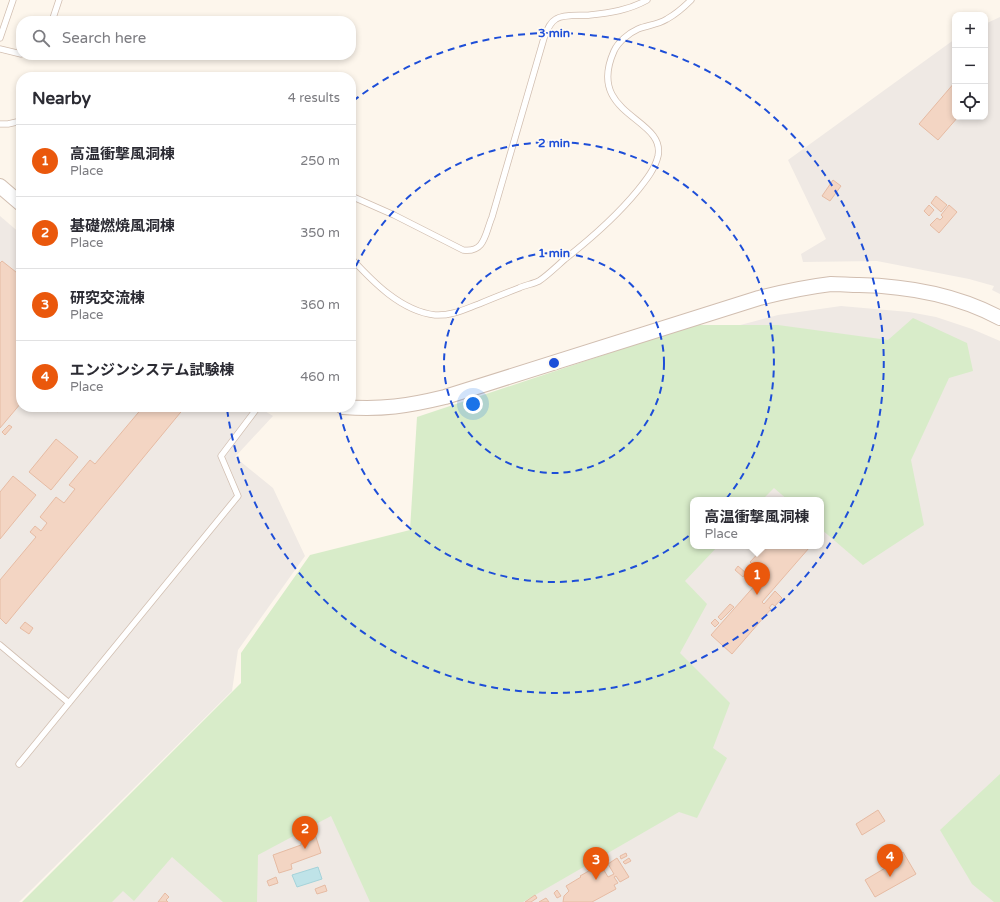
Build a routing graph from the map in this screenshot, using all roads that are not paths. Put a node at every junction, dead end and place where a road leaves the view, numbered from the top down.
1 (13, 0) edge
2 (59, 0) edge
3 (647, 0) edge
4 (691, 0) edge
5 (54, 16) edge
6 (0, 38) edge
7 (0, 48) edge
8 (16, 53) edge
9 (16, 122) edge
10 (0, 124) edge
11 (0, 186) edge
12 (356, 198) edge
13 (16, 200) edge
14 (356, 263) edge
15 (1000, 318) edge
16 (356, 407) edge
17 (254, 412) edge
18 (0, 645) edge
19 (69, 703) junction
20 (19, 764) dead end

1 - 6 lane
2 - 5 lane
3 - 12 lane
4 - 14 lane
7 - 8 lane
9 - 10 lane
11 - 13 street
15 - 16 street
17 - 19 lane
18 - 19 lane
19 - 20 lane

